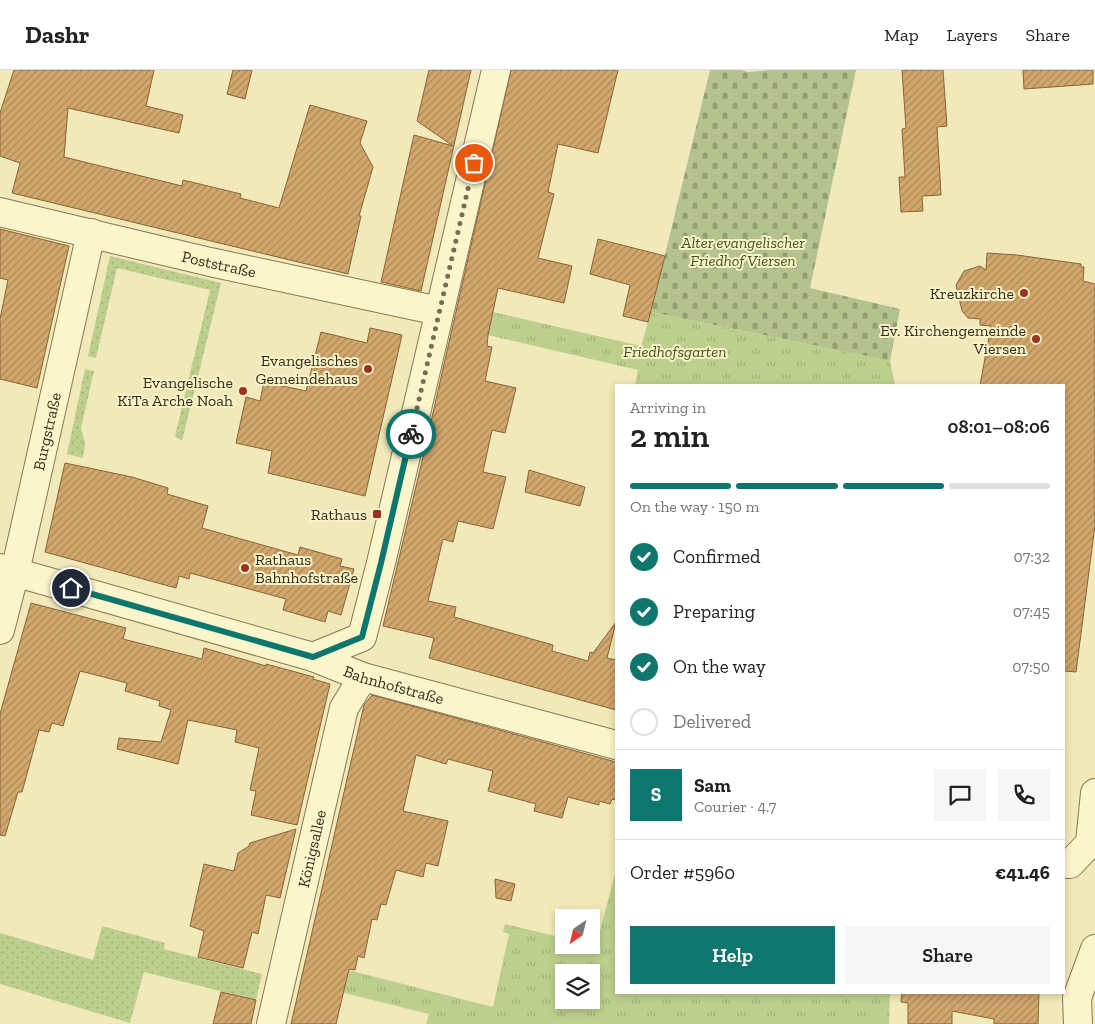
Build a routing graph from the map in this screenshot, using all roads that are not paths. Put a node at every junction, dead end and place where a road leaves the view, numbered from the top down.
1 (496, 70) edge
2 (0, 212) edge
3 (91, 233) junction
4 (439, 312) junction
5 (8, 570) edge
6 (0, 630) edge
7 (313, 657) junction
8 (363, 677) junction
9 (615, 745) edge
10 (1095, 792) edge
11 (1093, 848) edge
12 (1067, 864) edge
13 (1095, 949) edge
14 (271, 1024) edge
15 (1078, 1024) edge

1 - 4 street
2 - 3 street, Poststraße
3 - 4 street, Poststraße
3 - 5 street, Burgstraße
4 - 7 street
5 - 6 street, Burgstraße
5 - 7 street, Bahnhofstraße
7 - 8 street, Bahnhofstraße
8 - 9 street, Bahnhofstraße
8 - 14 street, Königsallee
10 - 11 street
11 - 12 street
13 - 15 street

